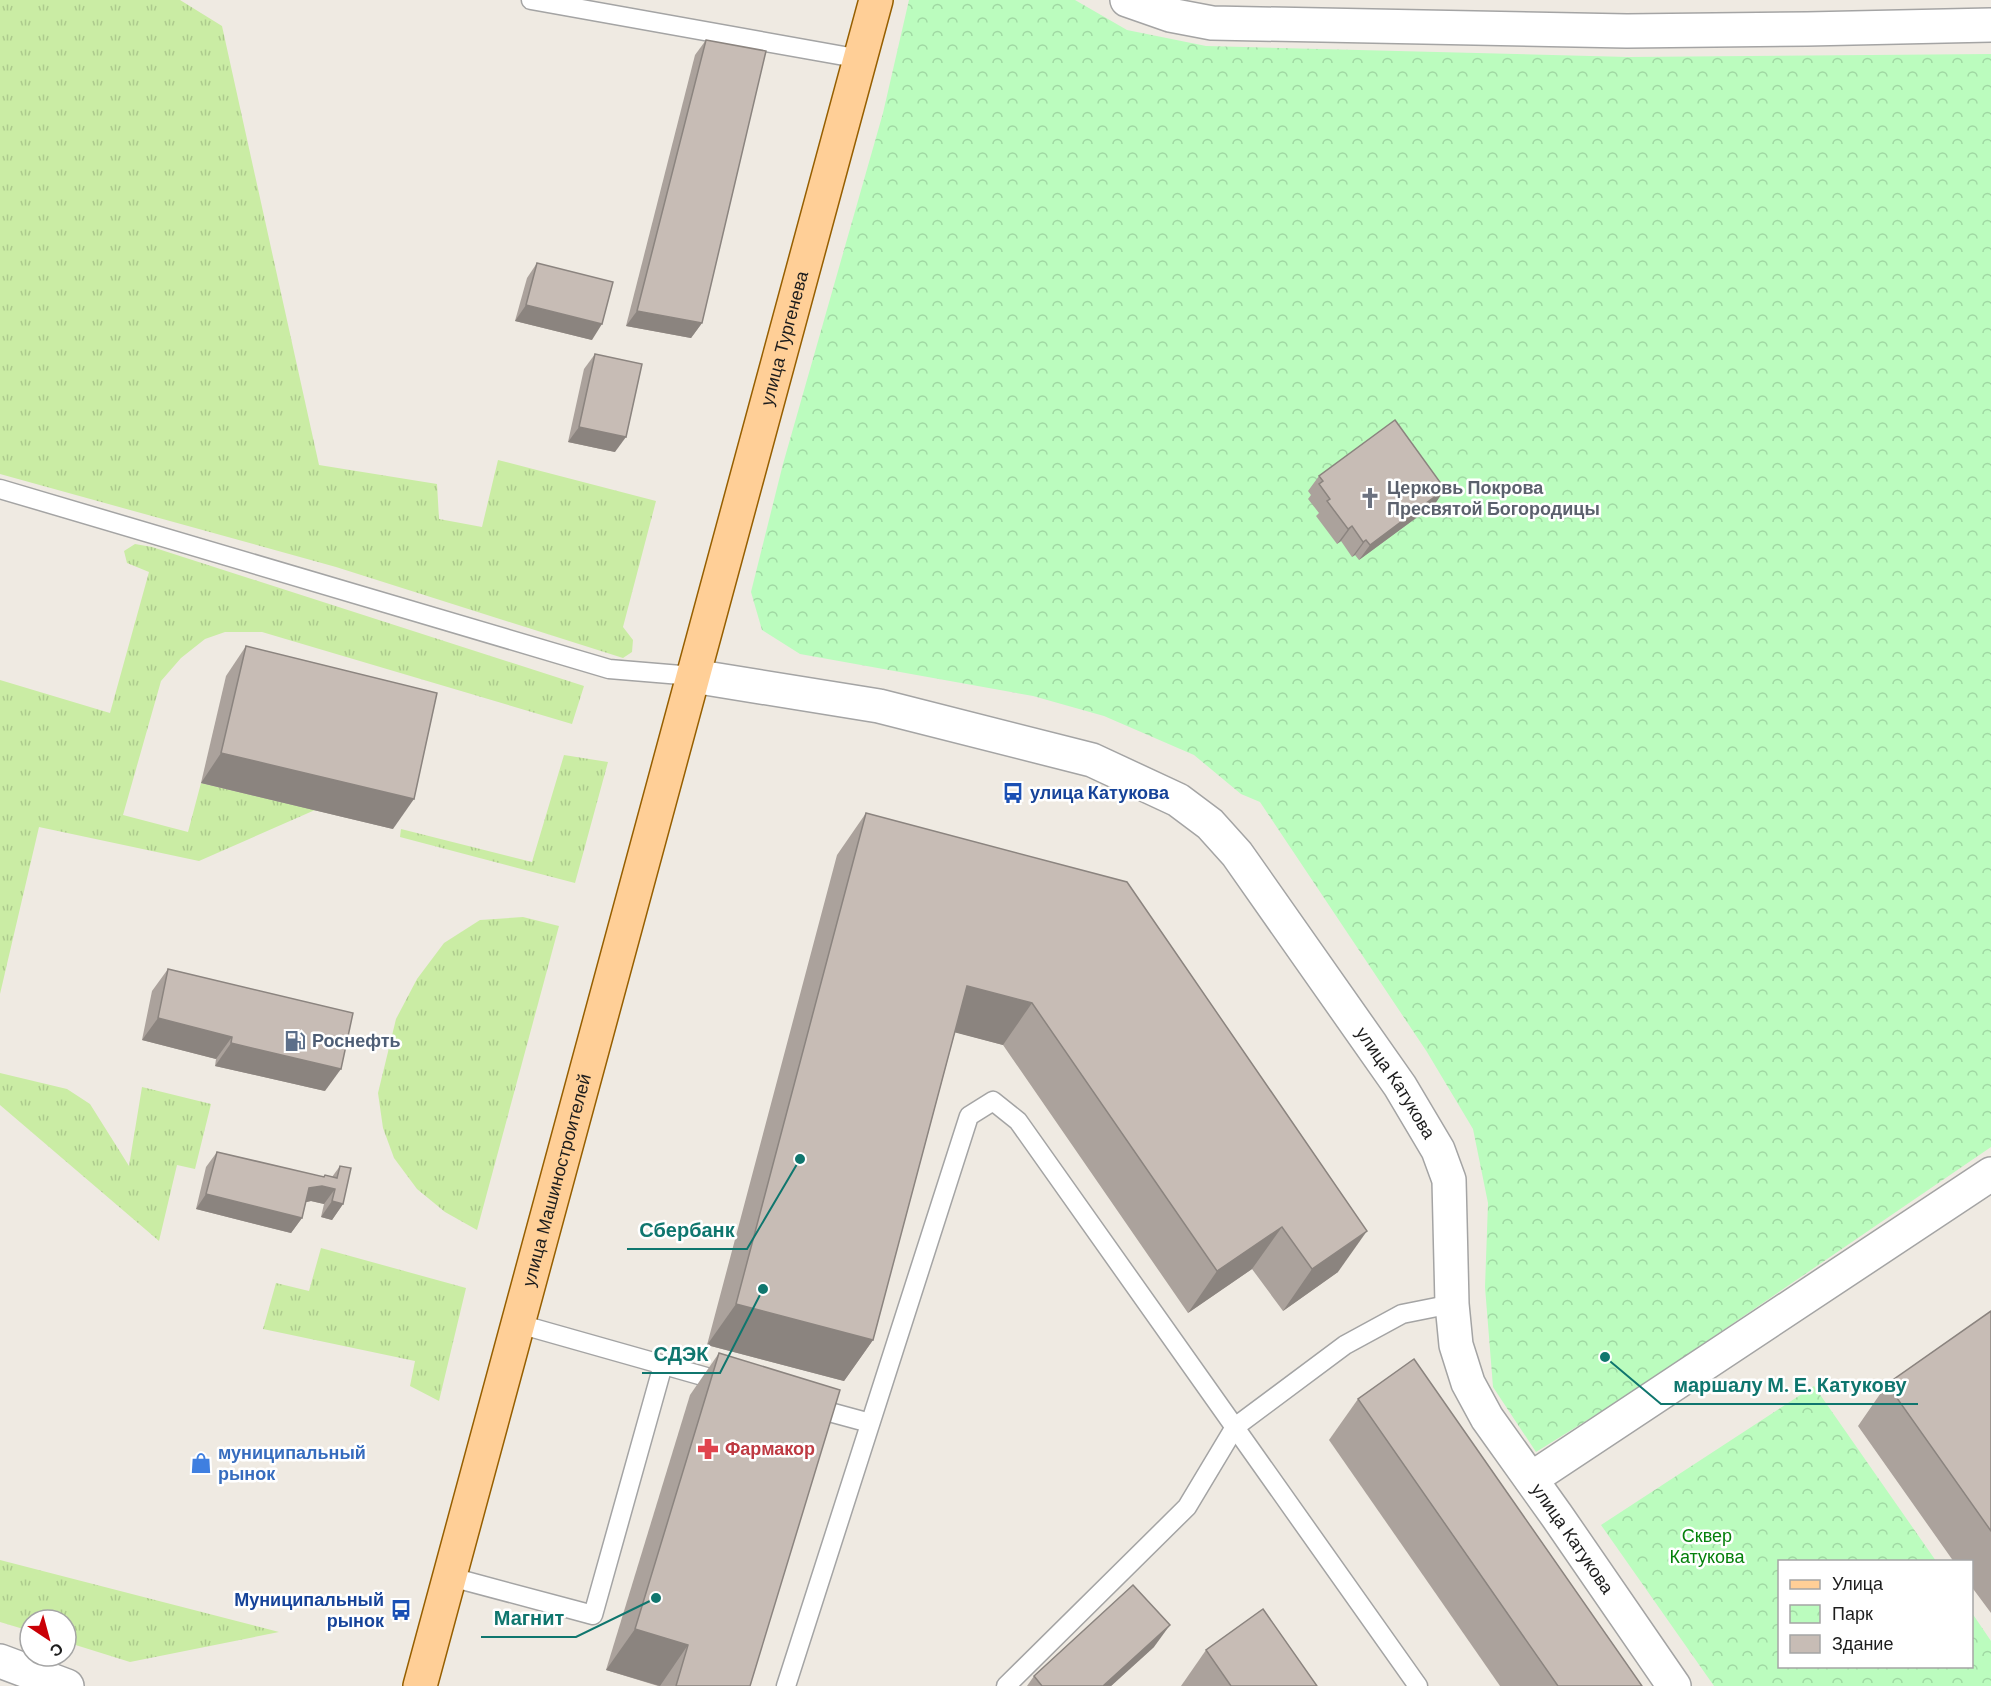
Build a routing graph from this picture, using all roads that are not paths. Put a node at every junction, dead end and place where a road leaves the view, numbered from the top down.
1 (531, 0) edge
2 (876, 0) edge
3 (1128, 0) edge
4 (1991, 25) edge
5 (861, 59) junction
6 (0, 489) edge
7 (693, 676) junction
8 (1991, 1174) edge
9 (1452, 1304) junction
10 (519, 1324) junction
11 (663, 1365) junction
12 (744, 1388) edge
13 (790, 1401) edge
14 (870, 1424) junction
15 (1235, 1427) junction
16 (1531, 1479) junction
17 (451, 1576) junction
18 (0, 1661) edge
19 (67, 1686) edge
20 (420, 1686) edge
21 (786, 1686) edge
22 (1006, 1686) edge
23 (1418, 1686) edge
24 (1674, 1686) edge

1 - 5 lane
2 - 5 main road, улица Тургенева
3 - 4 street
5 - 7 main road, улица Тургенева
6 - 7 lane
7 - 9 street, улица Катукова
7 - 10 main road, улица Машиностроителей
8 - 16 street
9 - 15 lane
9 - 16 street, улица Катукова
10 - 11 lane
10 - 17 main road, улица Машиностроителей
11 - 12 lane
11 - 17 lane
13 - 14 lane
14 - 15 lane
14 - 21 lane
15 - 22 lane
15 - 23 lane
16 - 24 street, улица Катукова
17 - 20 main road, улица Машиностроителей
18 - 19 street

